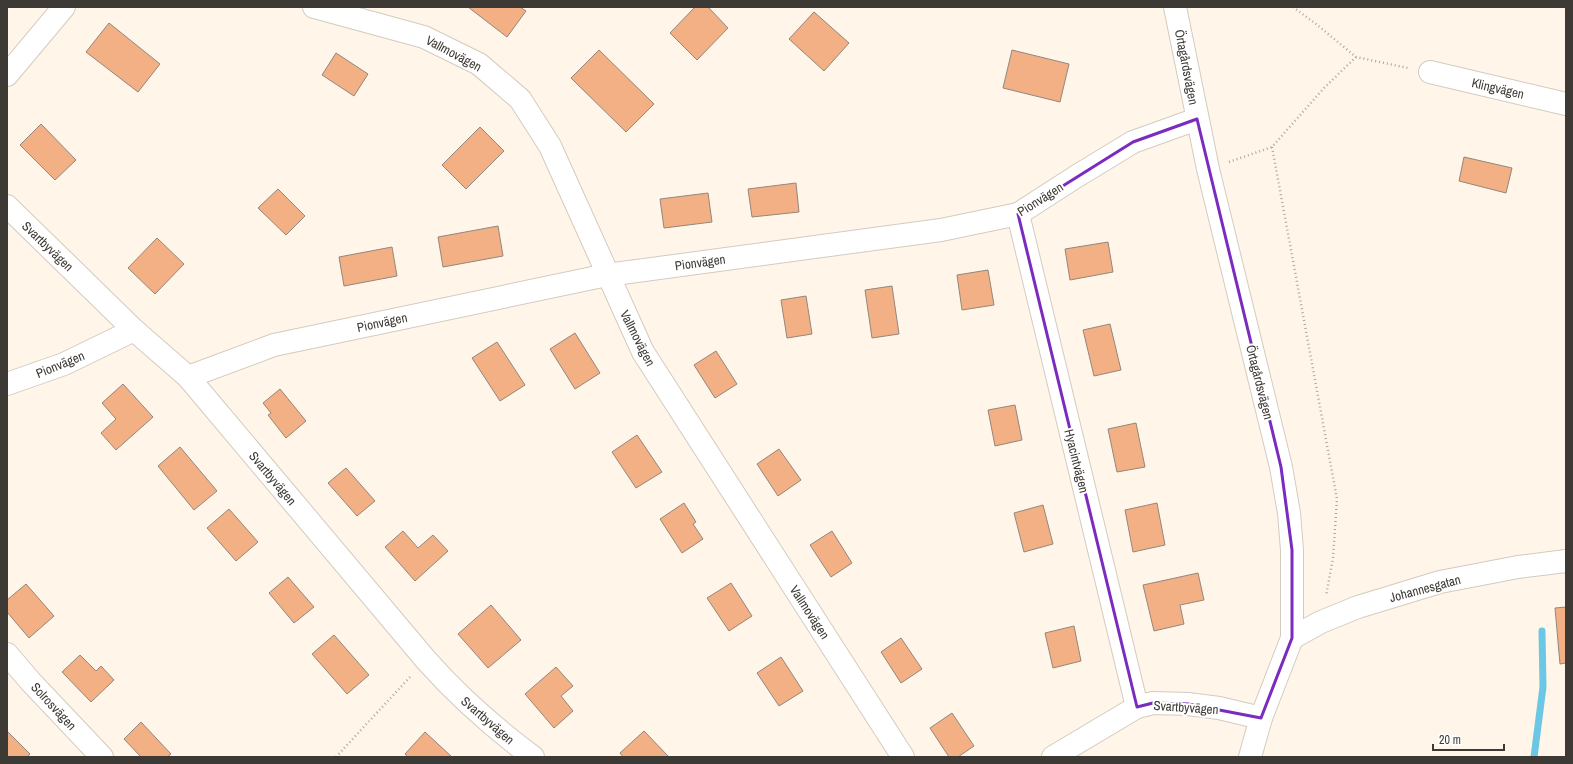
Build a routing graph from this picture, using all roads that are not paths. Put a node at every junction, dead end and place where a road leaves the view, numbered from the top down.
1 (64, 7) edge
2 (314, 7) edge
3 (1175, 7) edge
4 (1430, 72) road end
5 (7, 75) edge
6 (1566, 104) edge
7 (1197, 119) junction
8 (7, 206) edge
9 (1018, 214) junction
10 (607, 275) junction
11 (134, 330) junction
12 (188, 376) junction
13 (7, 384) edge
14 (1566, 561) edge
15 (1292, 638) junction
16 (7, 654) edge
17 (1137, 707) junction
18 (1261, 718) junction
19 (102, 757) edge
20 (533, 757) edge
21 (903, 757) edge
22 (1053, 757) edge
23 (1250, 757) edge

1 - 5 street
2 - 10 street, Vallmovägen
3 - 7 street, Örtagårdsvägen
4 - 6 street, Klingvägen
7 - 9 street, Pionvägen
7 - 15 street, Örtagårdsvägen
8 - 11 street, Svartbyvägen
9 - 10 street, Pionvägen
9 - 17 street, Hyacintvägen
10 - 12 street, Pionvägen
10 - 21 street, Vallmovägen
11 - 12 street, Svartbyvägen
11 - 13 street, Pionvägen
12 - 20 street, Svartbyvägen
14 - 15 street, Johannesgatan
15 - 18 street, Örtagårdsvägen
16 - 19 street, Solrosvägen
17 - 18 street, Svartbyvägen
17 - 22 street, Svartbyvägen
18 - 23 street, Örtagårdsvägen

